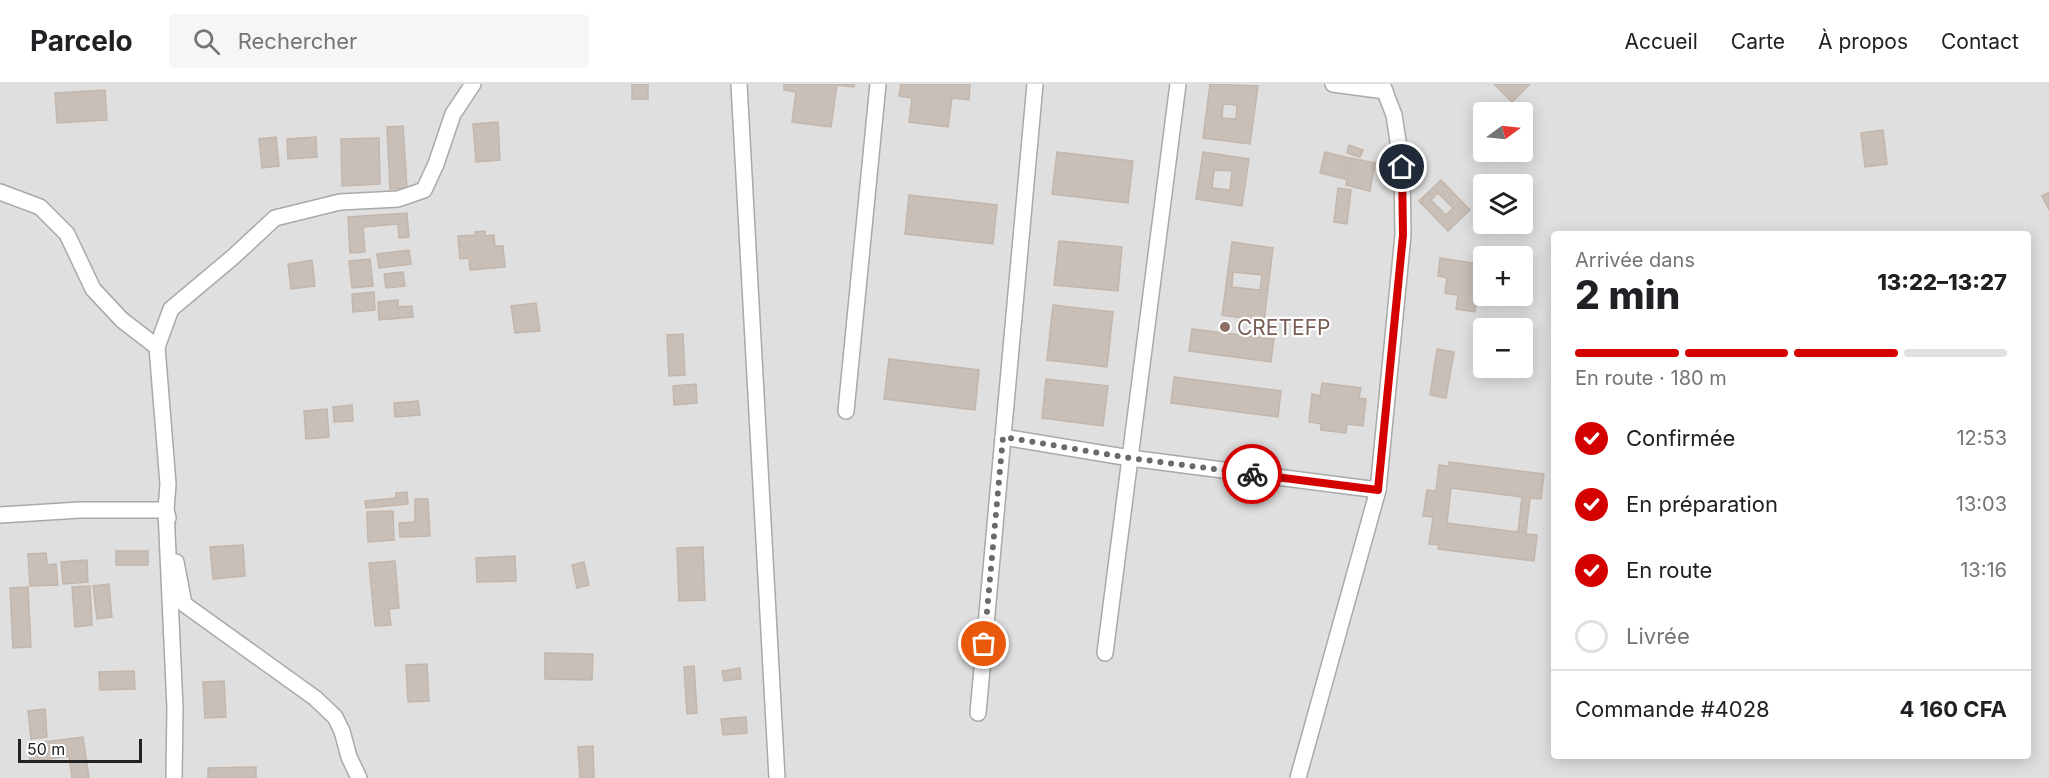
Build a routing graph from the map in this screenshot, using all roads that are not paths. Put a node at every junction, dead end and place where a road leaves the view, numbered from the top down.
1 (473, 84) edge
2 (738, 84) edge
3 (878, 84) edge
4 (1035, 84) edge
5 (1178, 84) edge
6 (1333, 84) edge
7 (1384, 87) edge
8 (0, 192) edge
9 (157, 347) junction
10 (846, 411) dead end
11 (1003, 437) junction
12 (1130, 458) junction
13 (1378, 490) junction
14 (166, 510) junction
15 (0, 515) edge
16 (1105, 653) dead end
17 (978, 713) dead end
18 (174, 778) edge
19 (359, 778) edge
20 (777, 778) edge
21 (1298, 778) edge

1 - 9 street
2 - 20 street
3 - 10 street
4 - 11 street
5 - 12 street
6 - 7 street
7 - 13 street
8 - 9 street
9 - 14 street
11 - 12 street
11 - 17 street
12 - 13 street
12 - 16 street
13 - 21 street
14 - 15 street
14 - 18 street
14 - 19 street

